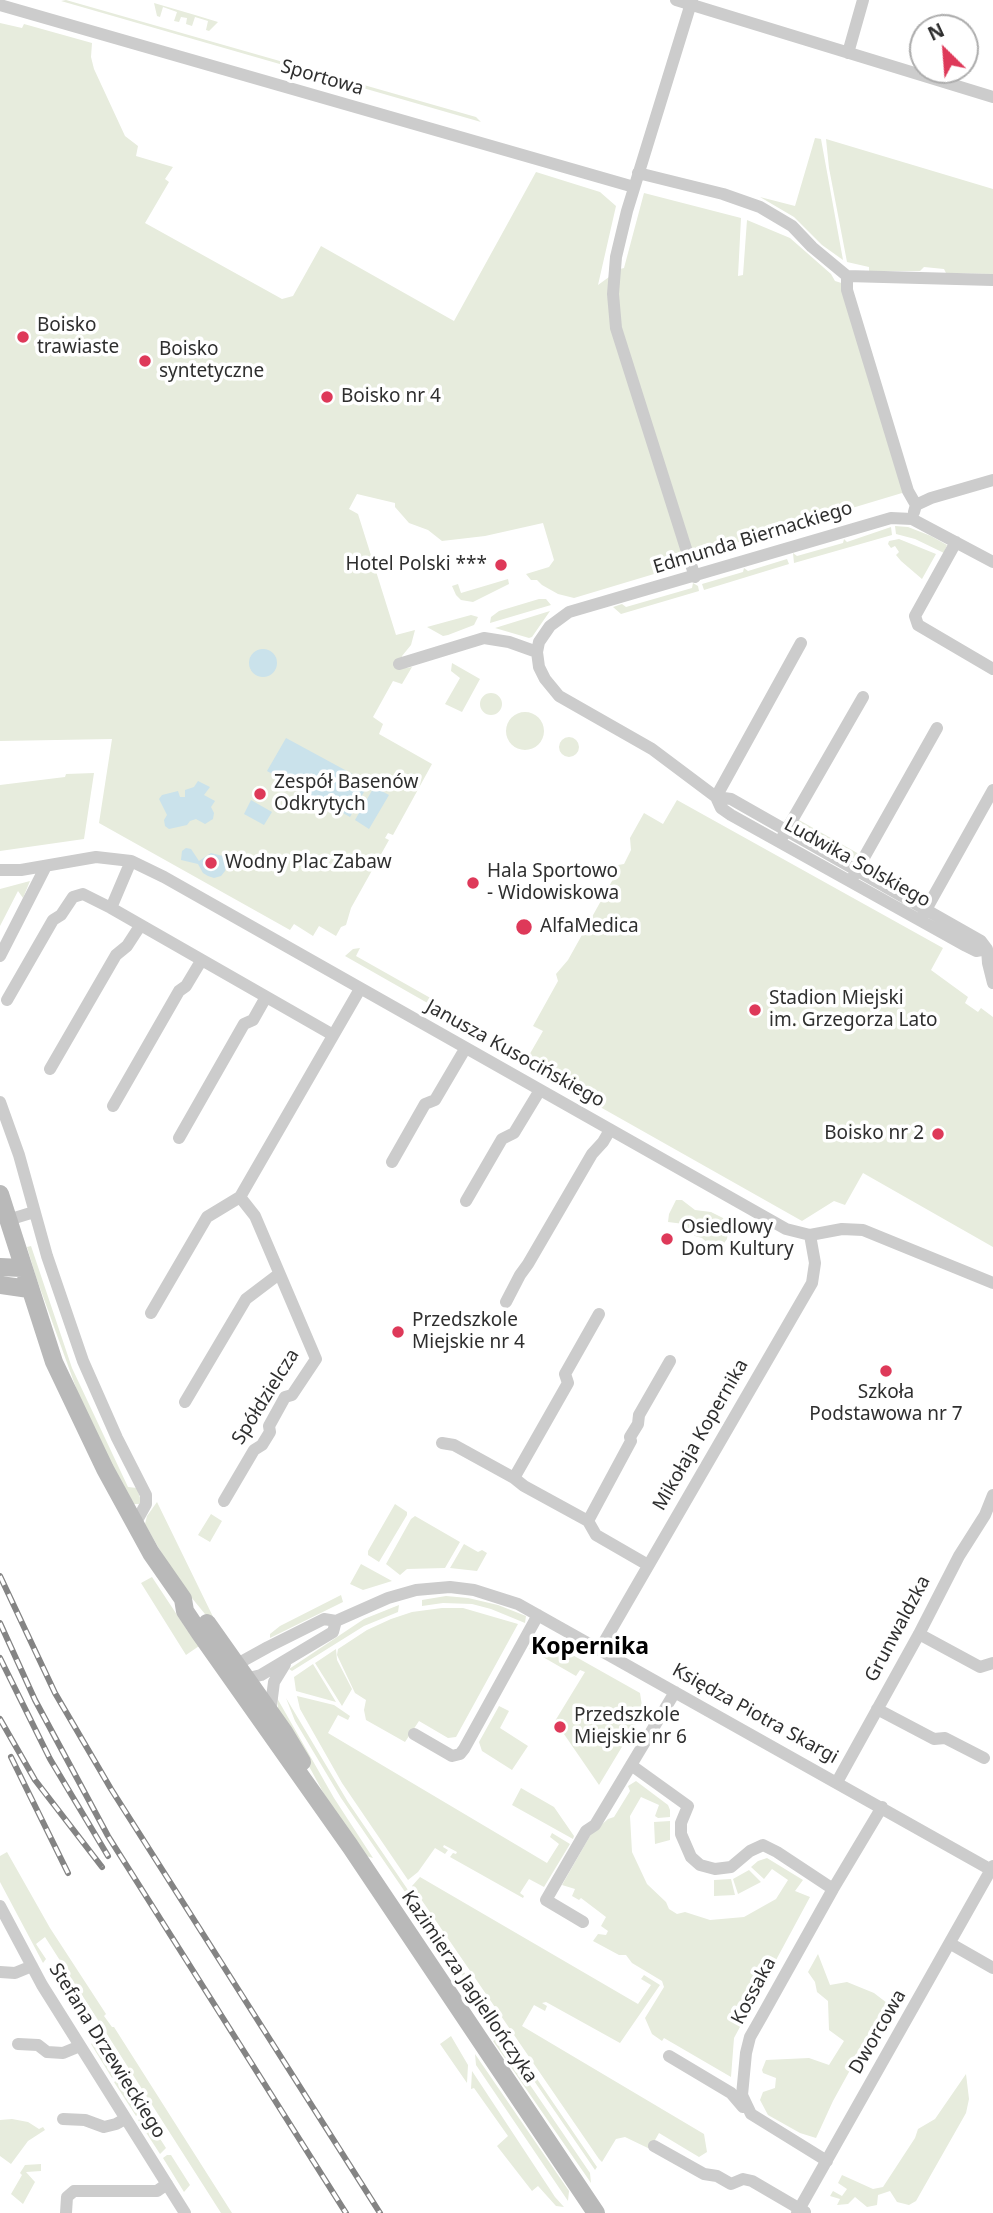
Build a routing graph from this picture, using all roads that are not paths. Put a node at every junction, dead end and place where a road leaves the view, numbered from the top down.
1 (676, 0) edge
2 (863, 0) edge
3 (691, 2) edge
4 (0, 5) edge
5 (848, 52) junction
6 (993, 97) edge
7 (638, 173) junction
8 (634, 187) junction
9 (847, 276) junction
10 (993, 280) edge
11 (993, 480) edge
12 (916, 505) junction
13 (912, 519) junction
14 (956, 541) junction
15 (993, 562) edge
16 (695, 576) junction
17 (802, 643) dead end
18 (537, 652) junction
19 (399, 664) dead end
20 (993, 669) edge
21 (863, 697) dead end
22 (937, 728) dead end
23 (993, 790) edge
24 (716, 797) junction
25 (783, 836) junction
26 (131, 861) junction
27 (46, 866) junction
28 (0, 870) edge
29 (21, 870) junction
30 (854, 876) junction
31 (0, 880) edge
32 (111, 908) junction
33 (923, 915) junction
34 (140, 926) junction
35 (990, 947) edge
36 (0, 956) edge
37 (201, 961) junction
38 (993, 983) edge
39 (360, 989) junction
40 (266, 997) junction
41 (7, 1000) dead end
42 (333, 1035) junction
43 (466, 1049) junction
44 (50, 1069) dead end
45 (540, 1090) junction
46 (0, 1102) edge
47 (113, 1106) dead end
48 (610, 1130) junction
49 (179, 1138) dead end
50 (392, 1162) dead end
51 (0, 1194) edge
52 (240, 1197) junction
53 (466, 1201) dead end
54 (34, 1212) junction
55 (8, 1220) junction
56 (810, 1235) junction
57 (0, 1242) edge
58 (0, 1267) edge
59 (22, 1268) junction
60 (279, 1274) junction
61 (993, 1283) edge
62 (0, 1285) edge
63 (29, 1289) junction
64 (506, 1302) dead end
65 (151, 1313) dead end
66 (600, 1314) dead end
67 (670, 1361) dead end
68 (185, 1402) dead end
69 (442, 1443) dead end
70 (514, 1478) junction
71 (993, 1495) edge
72 (224, 1501) dead end
73 (588, 1521) junction
74 (135, 1524) junction
75 (648, 1565) junction
76 (538, 1615) junction
77 (336, 1621) junction
78 (919, 1634) junction
79 (600, 1649) junction
80 (290, 1658) junction
81 (993, 1663) edge
82 (236, 1674) junction
83 (675, 1692) junction
84 (877, 1709) junction
85 (270, 1713) junction
86 (414, 1734) dead end
87 (984, 1758) dead end
88 (631, 1765) junction
89 (837, 1782) junction
90 (320, 1802) junction
91 (882, 1807) junction
92 (992, 1868) edge
93 (833, 1889) junction
94 (0, 1906) edge
95 (583, 1922) dead end
96 (950, 1944) junction
97 (32, 1966) junction
98 (993, 1968) edge
99 (0, 1972) edge
100 (18, 2044) dead end
101 (80, 2046) junction
102 (669, 2056) dead end
103 (751, 2114) junction
104 (63, 2119) dead end
105 (125, 2119) junction
106 (654, 2146) dead end
107 (827, 2161) junction
108 (167, 2185) junction
109 (585, 2196) junction
110 (801, 2212) edge
111 (66, 2213) edge
112 (185, 2213) edge
113 (596, 2213) edge
114 (604, 2213) edge

1 - 3 street
2 - 5 street
3 - 5 street
3 - 7 street
4 - 8 street, Sportowa
5 - 6 street
7 - 8 street
7 - 9 street
8 - 16 street
9 - 10 street
9 - 12 street
11 - 12 street
12 - 13 street
13 - 14 street
13 - 16 street, Edmunda Biernackiego
14 - 15 street
14 - 20 street
16 - 18 street, Edmunda Biernackiego
17 - 24 street
18 - 19 street
18 - 24 street, Ludwika Solskiego
21 - 25 street
22 - 30 street
23 - 33 street
24 - 25 street, Ludwika Solskiego
25 - 30 street, Ludwika Solskiego
26 - 27 street, Janusza Kusocińskiego
26 - 32 street
26 - 39 street, Janusza Kusocińskiego
27 - 29 street, Janusza Kusocińskiego
27 - 36 street
28 - 29 street, Janusza Kusocińskiego
29 - 31 street, Janusza Kusocińskiego
30 - 33 street, Ludwika Solskiego
32 - 34 street
32 - 41 street
33 - 35 street, Ludwika Solskiego
34 - 37 street
34 - 44 street
35 - 38 street, Ludwika Solskiego
37 - 40 street
37 - 47 street
39 - 42 street
39 - 43 street, Janusza Kusocińskiego
40 - 42 street
40 - 49 street
42 - 52 street
43 - 45 street, Janusza Kusocińskiego
43 - 50 street
45 - 48 street, Janusza Kusocińskiego
45 - 53 street
46 - 54 street
48 - 56 street, Janusza Kusocińskiego
48 - 64 street
51 - 55 main road, Kazimierza Jagiellończyka
52 - 60 street, Spółdzielcza
52 - 65 street
54 - 55 street
54 - 74 street
55 - 57 main road
55 - 59 main road, Kazimierza Jagiellończyka
56 - 61 street, Janusza Kusocińskiego
56 - 75 street, Mikołaja Kopernika
58 - 59 main road
59 - 63 main road, Kazimierza Jagiellończyka
60 - 68 street
60 - 72 street, Spółdzielcza
62 - 63 main road
63 - 74 main road, Kazimierza Jagiellończyka
66 - 70 street
67 - 73 street
69 - 70 street
70 - 73 street
71 - 78 street, Grunwaldzka
73 - 75 street
74 - 82 main road, Kazimierza Jagiellończyka
75 - 79 street, Mikołaja Kopernika
76 - 77 street, Księdza Piotra Skargi
76 - 79 street, Księdza Piotra Skargi
76 - 86 street
77 - 80 street, Księdza Piotra Skargi
77 - 82 street, Księdza Piotra Skargi
78 - 81 street
78 - 84 street, Grunwaldzka
79 - 83 street, Księdza Piotra Skargi
80 - 82 street, Księdza Piotra Skargi
80 - 85 street, Księdza Piotra Skargi
82 - 85 main road, Kazimierza Jagiellończyka
82 - 90 main road, Kazimierza Jagiellończyka
83 - 88 street
83 - 89 street, Księdza Piotra Skargi
84 - 87 street
84 - 89 street, Grunwaldzka
85 - 90 main road, Kazimierza Jagiellończyka
88 - 93 street
88 - 95 street
89 - 91 street, Księdza Piotra Skargi
90 - 109 main road, Kazimierza Jagiellończyka
91 - 92 street, Księdza Piotra Skargi
91 - 93 street, Kossaka
92 - 96 street, Dworcowa
93 - 103 street, Kossaka
94 - 97 street, Stefana Drzewieckiego
96 - 98 street
96 - 107 street, Dworcowa
97 - 99 street
97 - 101 street, Stefana Drzewieckiego
100 - 101 street
101 - 105 street, Stefana Drzewieckiego
102 - 103 street
103 - 107 street
104 - 105 street
105 - 108 street, Stefana Drzewieckiego
106 - 110 street
107 - 110 street, Dworcowa
108 - 111 street
108 - 112 street, Stefana Drzewieckiego
109 - 113 main road, Kazimierza Jagiellończyka
109 - 114 main road, Kazimierza Jagiellończyka

